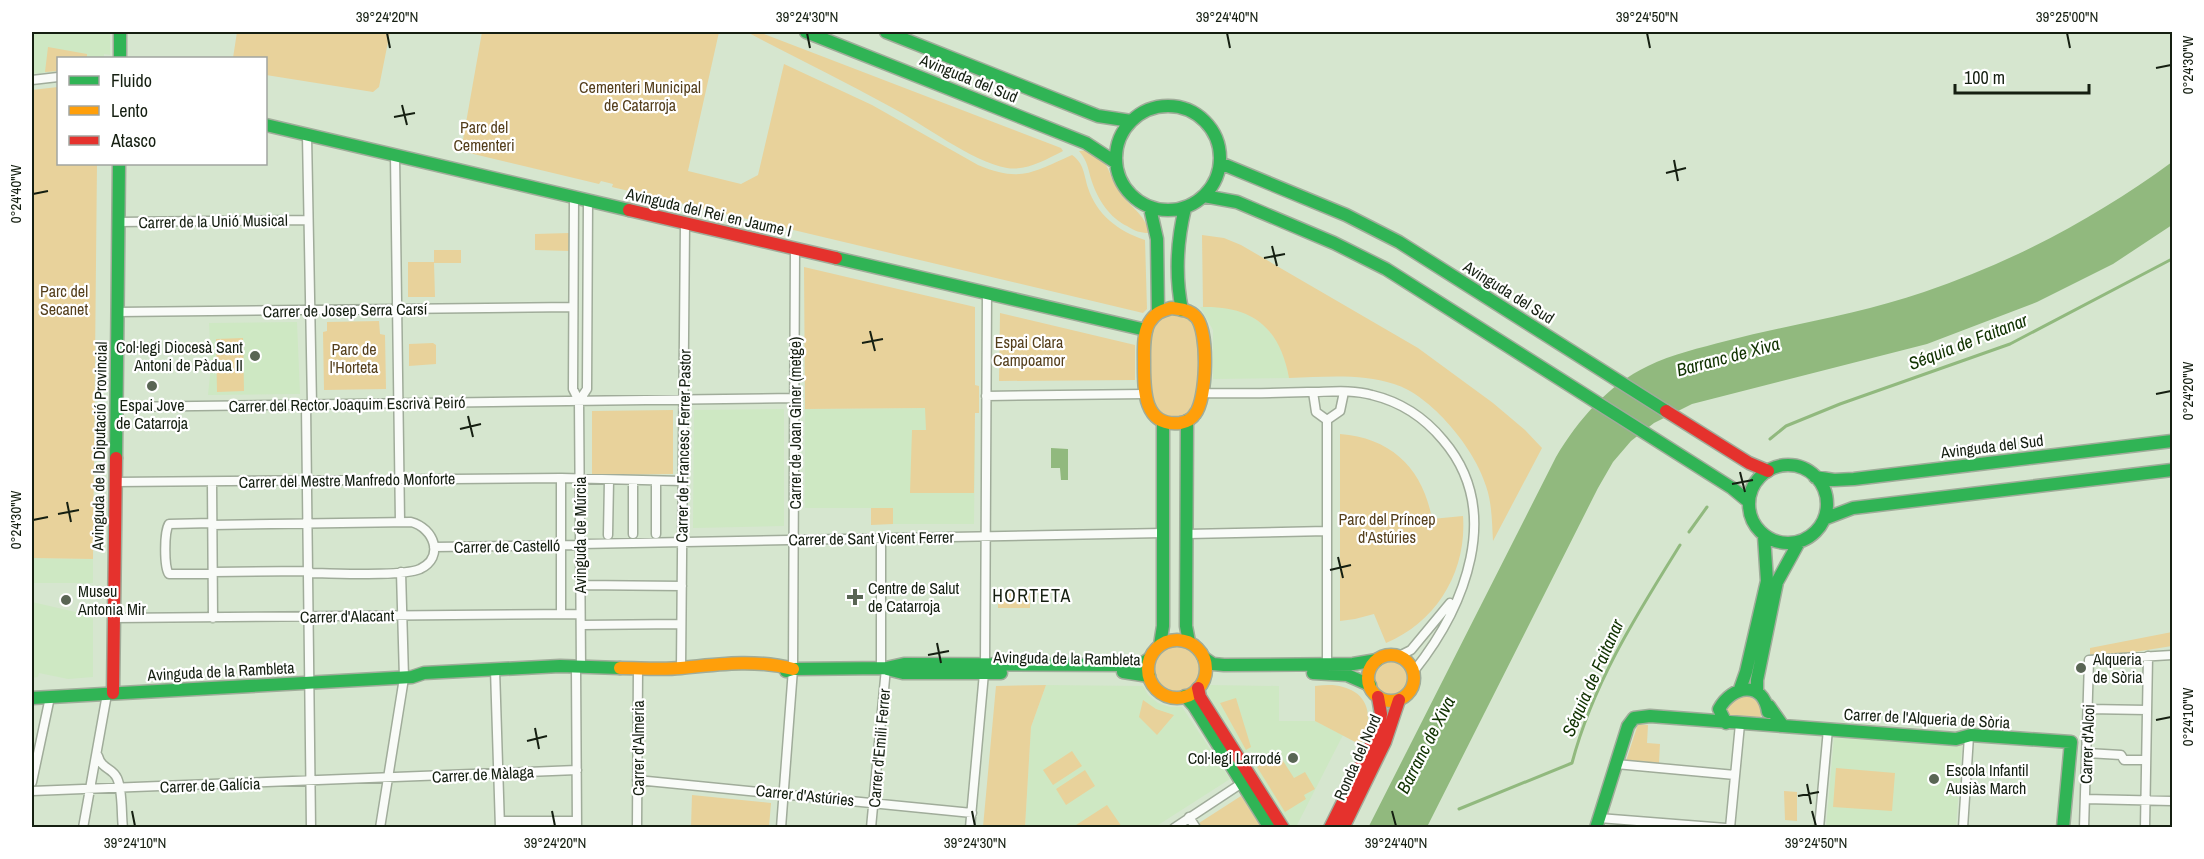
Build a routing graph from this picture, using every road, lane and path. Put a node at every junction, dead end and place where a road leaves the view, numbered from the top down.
1 (120, 32) edge
2 (806, 32) edge
3 (886, 32) edge
4 (120, 57) edge
5 (57, 77) edge
6 (32, 80) edge
7 (1131, 121) junction
8 (267, 125) edge
9 (307, 135) junction
10 (395, 155) junction
11 (1116, 162) junction
12 (1220, 164) junction
13 (119, 165) edge
14 (1204, 196) junction
15 (574, 197) junction
16 (588, 200) junction
17 (1150, 208) junction
18 (1185, 208) junction
19 (308, 220) junction
20 (118, 222) junction
21 (685, 224) junction
22 (795, 249) junction
23 (987, 292) junction
24 (573, 307) junction
25 (310, 310) junction
26 (396, 310) junction
27 (1182, 310) junction
28 (117, 312) junction
29 (1158, 312) junction
30 (1146, 330) junction
31 (1313, 392) junction
32 (1344, 392) junction
33 (1204, 393) junction
34 (1145, 394) junction
35 (986, 396) junction
36 (795, 398) junction
37 (683, 400) junction
38 (579, 401) junction
39 (398, 404) junction
40 (309, 405) junction
41 (116, 407) junction
42 (1328, 420) junction
43 (1187, 421) junction
44 (1163, 422) junction
45 (2172, 441) edge
46 (2172, 470) edge
47 (1768, 471) junction
48 (1815, 477) junction
49 (561, 478) junction
50 (400, 479) junction
51 (579, 479) junction
52 (609, 480) junction
53 (633, 480) junction
54 (308, 481) junction
55 (656, 481) junction
56 (683, 481) junction
57 (115, 482) junction
58 (212, 482) junction
59 (1749, 502) junction
60 (1824, 519) junction
61 (400, 522) junction
62 (212, 524) junction
63 (309, 524) junction
64 (1327, 531) junction
65 (1163, 533) junction
66 (633, 534) dead end
67 (656, 534) dead end
68 (1187, 534) junction
69 (608, 535) dead end
70 (986, 536) junction
71 (1764, 536) junction
72 (881, 538) junction
73 (794, 539) junction
74 (682, 542) junction
75 (1798, 542) junction
76 (580, 544) junction
77 (561, 545) junction
78 (434, 547) junction
79 (309, 572) junction
80 (402, 572) junction
81 (213, 573) junction
82 (580, 585) junction
83 (682, 586) junction
84 (1461, 588) junction
85 (561, 614) junction
86 (580, 614) junction
87 (309, 616) junction
88 (402, 616) junction
89 (114, 618) junction
90 (213, 618) junction
91 (681, 624) junction
92 (580, 625) junction
93 (1189, 642) junction
94 (1160, 645) junction
95 (1399, 656) junction
96 (2148, 656) junction
97 (2172, 656) edge
98 (1204, 658) junction
99 (1149, 659) junction
100 (1377, 660) junction
101 (579, 668) junction
102 (638, 668) junction
103 (681, 668) junction
104 (883, 668) junction
105 (793, 669) junction
106 (984, 669) junction
107 (1327, 669) junction
108 (1414, 671) junction
109 (496, 673) junction
110 (1149, 676) junction
111 (1205, 676) junction
112 (408, 677) junction
113 (310, 682) junction
114 (1370, 686) junction
115 (1198, 688) junction
116 (1740, 689) junction
117 (1757, 692) junction
118 (110, 694) junction
119 (1185, 696) junction
120 (50, 697) junction
121 (1378, 697) junction
122 (32, 698) edge
123 (1399, 700) junction
124 (1769, 706) junction
125 (1719, 709) junction
126 (2088, 709) junction
127 (2147, 710) junction
128 (1701, 719) junction
129 (1726, 723) junction
130 (1740, 724) junction
131 (1759, 725) junction
132 (1783, 726) junction
133 (1827, 729) junction
134 (1969, 736) junction
135 (97, 753) junction
136 (2087, 753) junction
137 (2146, 760) junction
138 (1616, 764) junction
139 (577, 770) junction
140 (499, 773) junction
141 (1735, 775) junction
142 (389, 779) junction
143 (637, 780) junction
144 (32, 782) edge
145 (311, 782) junction
146 (1242, 783) junction
147 (119, 788) junction
148 (89, 789) junction
149 (32, 791) edge
150 (784, 794) junction
151 (2085, 799) junction
152 (2146, 801) junction
153 (2172, 801) edge
154 (874, 802) junction
155 (972, 813) junction
156 (1189, 817) junction
157 (1598, 823) edge
158 (500, 824) edge
159 (577, 824) edge
160 (1645, 824) edge
161 (83, 828) edge
162 (123, 828) edge
163 (311, 828) edge
164 (380, 828) edge
165 (637, 828) edge
166 (781, 828) edge
167 (872, 828) edge
168 (970, 828) edge
169 (1174, 828) edge
170 (1196, 828) edge
171 (1270, 828) edge
172 (1283, 828) edge
173 (1330, 828) edge
174 (1343, 828) edge
175 (1728, 828) edge
176 (1820, 828) edge
177 (1963, 828) edge
178 (2063, 828) edge
179 (2084, 828) edge
180 (2145, 828) edge

1 - 4 street
2 - 11 street, Avinguda del Sud
3 - 7 street, Avinguda del Sud
5 - 6 street
7 - 11 street
7 - 12 street
8 - 9 street, Avinguda del Rei en Jaume I
9 - 10 street, Avinguda del Rei en Jaume I
9 - 19 street
10 - 15 street, Avinguda del Rei en Jaume I
10 - 26 street
11 - 17 street
12 - 14 street
12 - 47 street, Avinguda del Sud
13 - 20 street, Avinguda de la Diputació Provincial
14 - 18 street
14 - 59 street
15 - 16 street, Avinguda del Rei en Jaume I
15 - 24 street, Avinguda de Múrcia
16 - 21 street, Avinguda del Rei en Jaume I
16 - 38 street, Avinguda de Múrcia
17 - 18 street
17 - 29 street
18 - 27 street
19 - 20 street, Carrer de la Unió Musical
19 - 25 street
20 - 28 street, Avinguda de la Diputació Provincial
21 - 22 street, Avinguda del Rei en Jaume I
21 - 37 street, Carrer de Francesc Ferrer Pastor
22 - 23 street, Avinguda del Rei en Jaume I
22 - 36 street, Carrer de Joan Giner (metge)
23 - 30 street, Avinguda del Rei en Jaume I
23 - 35 street
24 - 26 street, Carrer de Josep Serra Carsí
24 - 38 street, Avinguda de Múrcia
25 - 26 street, Carrer de Josep Serra Carsí
25 - 28 street, Carrer de Josep Serra Carsí
25 - 40 street
26 - 39 street
27 - 29 street
27 - 33 street
28 - 41 street, Avinguda de la Diputació Provincial
29 - 30 street
30 - 34 street
31 - 32 street
31 - 33 street
31 - 42 street
32 - 42 street
32 - 84 street
33 - 43 street
34 - 35 street
34 - 44 street
35 - 70 street
36 - 37 street, Carrer del Rector Joaquim Escrivà Peiró
36 - 73 street, Carrer de Joan Giner (metge)
37 - 38 street, Carrer del Rector Joaquim Escrivà Peiró
37 - 56 street, Carrer de Francesc Ferrer Pastor
38 - 39 street, Carrer del Rector Joaquim Escrivà Peiró
38 - 51 street, Avinguda de Múrcia
39 - 40 street, Carrer del Rector Joaquim Escrivà Peiró
39 - 50 street
40 - 41 street, Carrer del Rector Joaquim Escrivà Peiró
40 - 54 street
41 - 57 street, Avinguda de la Diputació Provincial
42 - 64 street
43 - 44 street
43 - 68 street
44 - 65 street
45 - 48 street, Avinguda del Sud
46 - 60 street
47 - 48 street
47 - 59 street
48 - 60 street
49 - 50 street, Carrer del Mestre Manfredo Monforte
49 - 51 street, Carrer del Mestre Manfredo Monforte
49 - 77 street, Avinguda de Múrcia
50 - 54 street, Carrer del Mestre Manfredo Monforte
50 - 61 street
51 - 52 street, Carrer del Mestre Manfredo Monforte
51 - 76 street, Avinguda de Múrcia
52 - 53 street, Carrer del Mestre Manfredo Monforte
52 - 69 street
53 - 55 street, Carrer del Mestre Manfredo Monforte
53 - 66 street
54 - 58 street, Carrer del Mestre Manfredo Monforte
54 - 63 street
55 - 56 street, Carrer del Mestre Manfredo Monforte
55 - 67 street
56 - 74 street, Carrer de Francesc Ferrer Pastor
57 - 58 street, Carrer del Mestre Manfredo Monforte
57 - 89 street, Avinguda de la Diputació Provincial
58 - 62 street
59 - 71 street
60 - 75 street
61 - 63 street
61 - 78 street
62 - 63 street
62 - 81 street
62 - 81 street
63 - 79 street
64 - 68 street
64 - 107 street
65 - 70 street, Carrer de Sant Vicent Ferrer
65 - 94 street
68 - 93 street
70 - 72 street, Carrer de Sant Vicent Ferrer
70 - 106 street
71 - 75 street
71 - 116 street
72 - 73 street, Carrer de Sant Vicent Ferrer
72 - 104 street, Carrer d'Emili Ferrer
73 - 74 street, Carrer de Sant Vicent Ferrer
73 - 105 street, Carrer de Joan Giner (metge)
74 - 76 street, Carrer de Sant Vicent Ferrer
74 - 83 street, Carrer de Francesc Ferrer Pastor
75 - 117 street
76 - 77 street, Carrer de Castelló
76 - 82 street, Avinguda de Múrcia
77 - 78 street, Carrer de Castelló
77 - 85 street, Avinguda de Múrcia
78 - 80 street
79 - 80 street
79 - 81 street
79 - 87 street
80 - 88 street
81 - 90 street
82 - 83 street
82 - 86 street, Avinguda de Múrcia
83 - 91 street, Carrer de Francesc Ferrer Pastor
84 - 95 street
84 - 108 street
85 - 86 street, Carrer d'Alacant
85 - 88 street, Carrer d'Alacant
86 - 92 street, Avinguda de Múrcia
87 - 88 street, Carrer d'Alacant
87 - 90 street, Carrer d'Alacant
87 - 113 street
88 - 112 street
89 - 90 street, Carrer d'Alacant
89 - 118 street, Avinguda de la Diputació Provincial
91 - 92 street
91 - 103 street, Carrer de Francesc Ferrer Pastor
92 - 101 street, Avinguda de Múrcia
93 - 94 street
93 - 98 street
94 - 99 street
95 - 100 street
95 - 108 street
96 - 97 street
96 - 126 street, Carrer d'Alcoi
96 - 127 street
98 - 107 street
98 - 111 street
99 - 106 street, Avinguda de la Rambleta
99 - 110 street
100 - 107 street
100 - 114 street
101 - 102 street, Avinguda de la Rambleta
101 - 109 street, Avinguda de la Rambleta
101 - 139 street, Avinguda de Múrcia
102 - 103 street, Avinguda de la Rambleta
102 - 143 street, Carrer d'Almeria
103 - 105 street, Avinguda de la Rambleta
104 - 105 street, Avinguda de la Rambleta
104 - 106 street, Avinguda de la Rambleta
104 - 154 street, Carrer d'Emili Ferrer
105 - 150 street, Carrer de Joan Giner (metge)
106 - 110 street, Avinguda de la Rambleta
106 - 155 street
107 - 111 street
107 - 114 street
108 - 123 street
109 - 112 street, Avinguda de la Rambleta
109 - 140 street
110 - 119 street
111 - 115 street
112 - 113 street, Avinguda de la Rambleta
112 - 142 street
113 - 118 street, Avinguda de la Rambleta
113 - 145 street
114 - 121 street
115 - 119 street
115 - 172 street
116 - 117 street
116 - 125 street
117 - 124 street
118 - 120 street, Avinguda de la Rambleta
118 - 135 street
119 - 146 street
120 - 122 street, Avinguda de la Rambleta
120 - 144 street
121 - 123 street
121 - 173 street, Ronda del Nord
123 - 174 street, Ronda del Nord
124 - 131 street
124 - 132 street
125 - 128 street
125 - 129 street
126 - 127 street
126 - 136 street, Carrer d'Alcoi
127 - 137 street
128 - 129 street, Carrer de l'Alqueria de Sòria
128 - 138 street, Carrer de l'Alqueria de Sòria
129 - 130 street, Carrer de l'Alqueria de Sòria
130 - 131 street, Carrer de l'Alqueria de Sòria
130 - 141 street
131 - 132 street, Carrer de l'Alqueria de Sòria
132 - 133 street, Carrer de l'Alqueria de Sòria
133 - 134 street, Carrer de l'Alqueria de Sòria
133 - 176 street
134 - 177 street
134 - 178 street, Carrer de l'Alqueria de Sòria
135 - 147 street
135 - 148 street
136 - 137 street
136 - 151 street, Carrer d'Alcoi
137 - 152 street
138 - 141 street
138 - 157 street
139 - 140 street, Carrer de Màlaga
139 - 159 street, Avinguda de Múrcia
140 - 142 street, Carrer de Màlaga
140 - 158 street
141 - 175 street
142 - 145 street, Carrer de Galícia
142 - 164 street
143 - 150 street, Carrer d'Astúries
143 - 165 street, Carrer d'Almeria
145 - 147 street, Carrer de Galícia
145 - 163 street
146 - 156 street
146 - 171 street
147 - 148 street, Carrer de Galícia
147 - 162 street
148 - 149 street, Carrer de Galícia
148 - 161 street
150 - 154 street, Carrer d'Astúries
150 - 166 street, Carrer de Joan Giner (metge)
151 - 152 street
151 - 179 street, Carrer d'Alcoi
152 - 153 street
152 - 180 street
154 - 155 street, Carrer d'Astúries
154 - 167 street, Carrer d'Emili Ferrer
155 - 168 street
156 - 169 street
156 - 170 street
157 - 160 street
158 - 159 street
160 - 175 street

